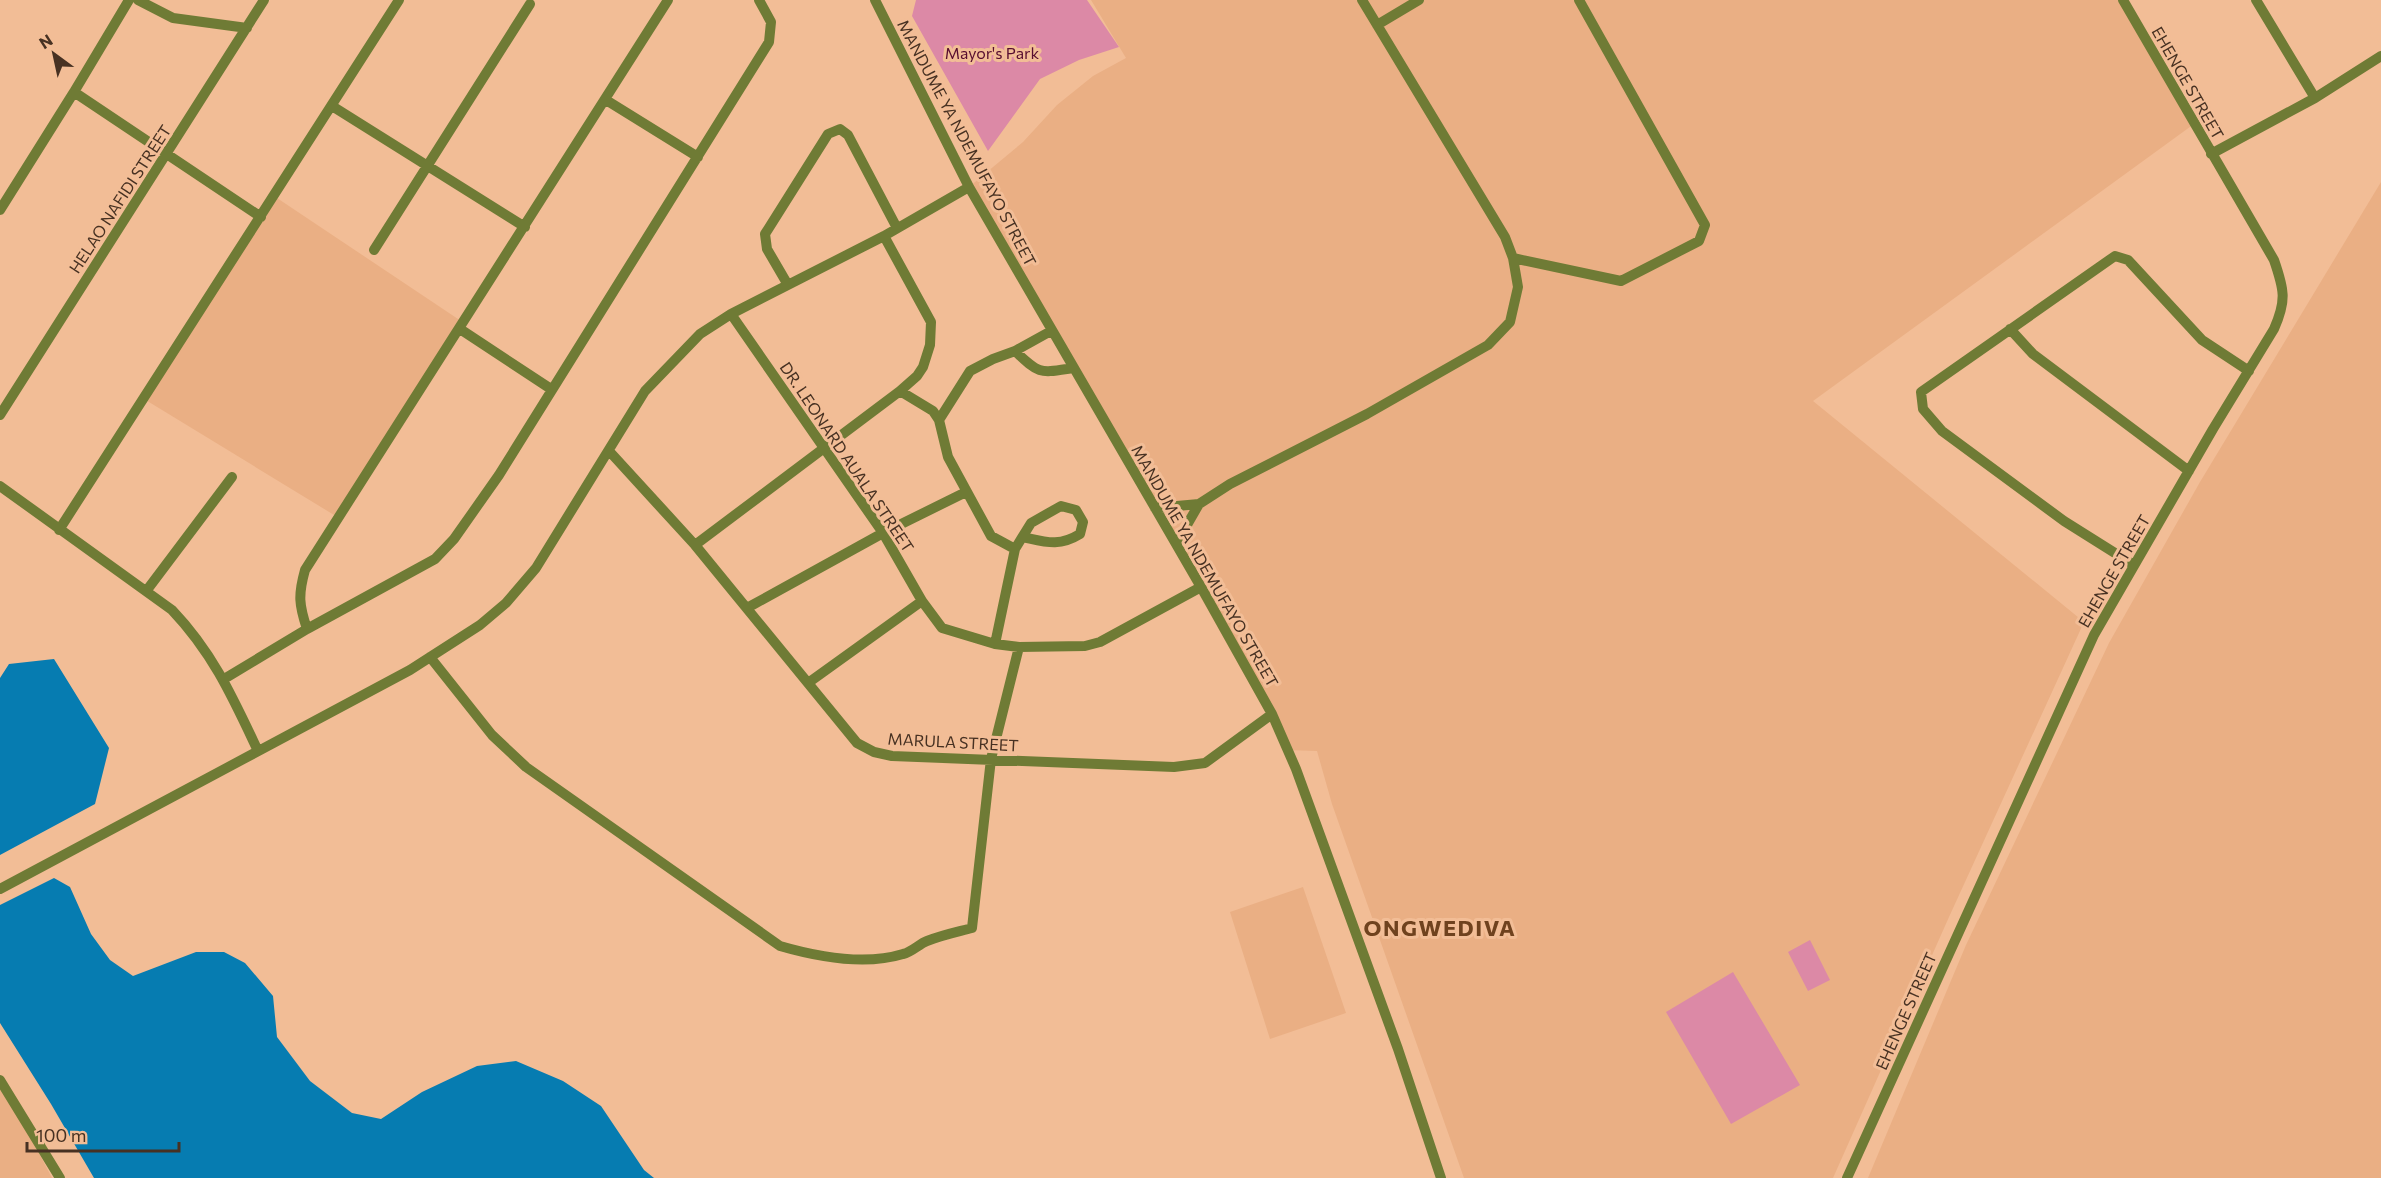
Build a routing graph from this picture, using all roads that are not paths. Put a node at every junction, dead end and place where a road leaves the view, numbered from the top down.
1 (129, 0) edge
2 (138, 0) edge
3 (264, 0) edge
4 (399, 0) edge
5 (668, 0) edge
6 (759, 0) edge
7 (875, 0) edge
8 (1362, 0) edge
9 (1419, 0) edge
10 (1579, 0) edge
11 (2123, 0) edge
12 (2256, 0) edge
13 (531, 4) dead end
14 (1377, 25) junction
15 (247, 28) junction
16 (2381, 56) edge
17 (74, 92) junction
18 (2315, 98) junction
19 (606, 100) junction
20 (332, 106) junction
21 (166, 154) junction
22 (2211, 154) junction
23 (698, 157) junction
24 (428, 166) junction
25 (969, 187) junction
26 (0, 210) edge
27 (261, 217) junction
28 (525, 226) junction
29 (897, 228) junction
30 (884, 236) junction
31 (374, 250) dead end
32 (1513, 258) junction
33 (788, 285) junction
34 (731, 314) junction
35 (460, 329) junction
36 (2010, 329) junction
37 (1051, 331) junction
38 (1015, 351) junction
39 (1073, 369) junction
40 (2249, 371) junction
41 (551, 389) junction
42 (900, 391) junction
43 (0, 415) edge
44 (939, 420) junction
45 (822, 448) junction
46 (610, 452) junction
47 (2189, 471) junction
48 (232, 477) dead end
49 (0, 486) edge
50 (966, 492) junction
51 (1198, 504) junction
52 (1155, 508) junction
53 (59, 530) junction
54 (883, 533) junction
55 (1023, 537) junction
56 (1176, 544) junction
57 (695, 545) junction
58 (1015, 549) junction
59 (2134, 565) junction
60 (1201, 587) junction
61 (147, 590) junction
62 (922, 601) junction
63 (747, 609) junction
64 (307, 629) junction
65 (996, 644) junction
66 (1019, 647) junction
67 (430, 657) junction
68 (224, 679) junction
69 (808, 683) junction
70 (1272, 714) junction
71 (258, 751) junction
72 (991, 759) junction
73 (0, 889) edge
74 (0, 1080) edge
75 (60, 1178) edge
76 (1441, 1178) edge
77 (1847, 1178) edge

1 - 17 street
2 - 15 street
3 - 15 street, HELAO NAFIDI STREET
4 - 20 street
5 - 19 street
6 - 23 street
7 - 25 street, MANDUME YA NDEMUFAYO STREET
8 - 14 street
9 - 14 street
10 - 32 street
11 - 22 street, EHENGE STREET
12 - 18 street
13 - 24 street
14 - 32 street
15 - 21 street, HELAO NAFIDI STREET
16 - 18 street
17 - 21 street
17 - 26 street
18 - 22 street
19 - 23 street
19 - 28 street
20 - 24 street
20 - 27 street
21 - 27 street
21 - 43 street, HELAO NAFIDI STREET
22 - 40 street, EHENGE STREET
23 - 41 street
24 - 28 street
24 - 31 street
25 - 29 street
25 - 37 street, MANDUME YA NDEMUFAYO STREET
27 - 53 street
28 - 35 street
29 - 30 street
29 - 33 street
30 - 33 street
30 - 42 street
32 - 51 street
33 - 34 street
34 - 45 street, DR. LEONARD AUALA STREET
34 - 46 street
35 - 41 street
35 - 64 street
36 - 40 street
36 - 47 street
36 - 59 street
37 - 38 street
37 - 39 street, MANDUME YA NDEMUFAYO STREET
38 - 39 street
38 - 44 street
39 - 52 street, MANDUME YA NDEMUFAYO STREET
40 - 47 street, EHENGE STREET
41 - 64 street
42 - 44 street
42 - 45 street
44 - 50 street
45 - 54 street, DR. LEONARD AUALA STREET
45 - 57 street
46 - 57 street, MARULA STREET
46 - 67 street
47 - 59 street, EHENGE STREET
48 - 61 street
49 - 53 street
50 - 54 street
50 - 58 street
51 - 52 street
51 - 56 street
52 - 56 street, MANDUME YA NDEMUFAYO STREET
53 - 61 street
54 - 62 street, DR. LEONARD AUALA STREET
54 - 63 street
55 - 55 street
55 - 58 street
56 - 60 street, MANDUME YA NDEMUFAYO STREET
57 - 63 street, MARULA STREET
58 - 65 street
59 - 77 street, EHENGE STREET
60 - 66 street, DR. LEONARD AUALA STREET
60 - 70 street, MANDUME YA NDEMUFAYO STREET
61 - 68 street
62 - 65 street, DR. LEONARD AUALA STREET
62 - 69 street
63 - 69 street, MARULA STREET
64 - 68 street
65 - 66 street, DR. LEONARD AUALA STREET
66 - 72 street
67 - 71 street
67 - 72 street
68 - 71 street
69 - 72 street, MARULA STREET
70 - 72 street, MARULA STREET
70 - 76 street, MANDUME YA NDEMUFAYO STREET
71 - 73 street
74 - 75 street

